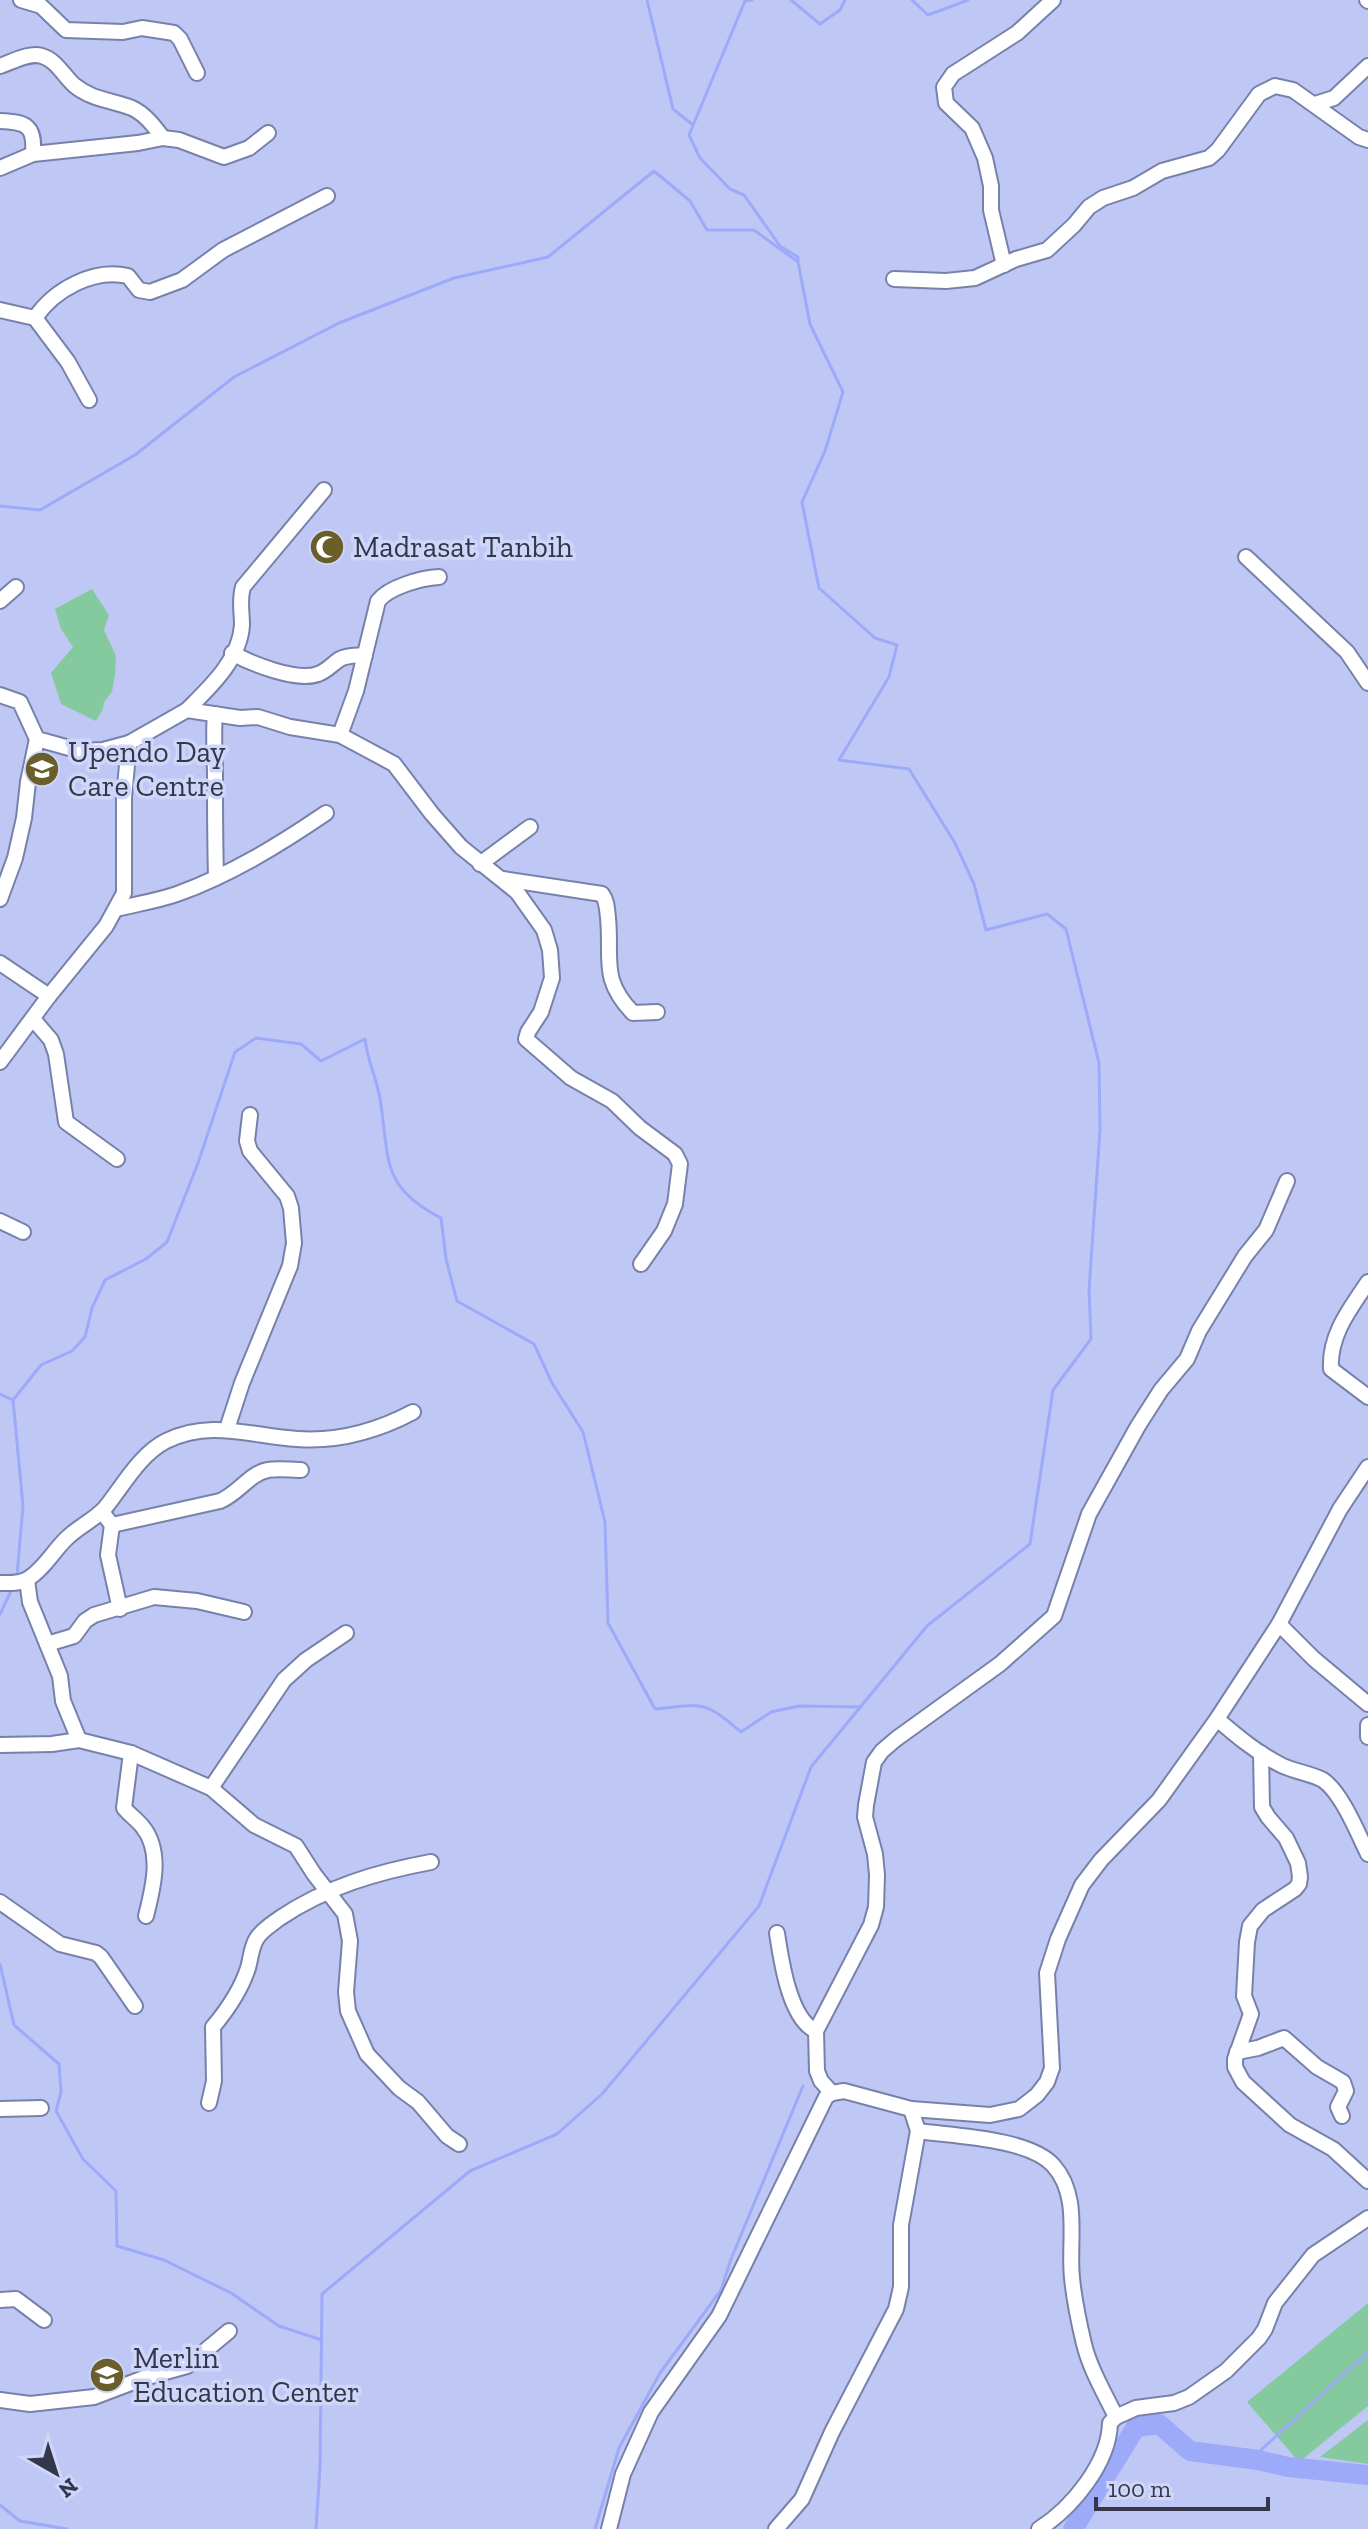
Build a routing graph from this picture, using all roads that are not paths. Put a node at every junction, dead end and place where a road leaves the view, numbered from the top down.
1 (21, 0) edge
2 (1053, 0) edge
3 (0, 66) edge
4 (1368, 66) edge
5 (197, 73) dead end
6 (1315, 104) junction
7 (0, 121) edge
8 (268, 133) dead end
9 (163, 138) junction
10 (1368, 140) edge
11 (33, 154) junction
12 (0, 168) edge
13 (327, 196) dead end
14 (1004, 265) junction
15 (894, 279) dead end
16 (0, 310) edge
17 (35, 318) junction
18 (89, 400) dead end
19 (324, 490) dead end
20 (1246, 557) dead end
21 (439, 577) dead end
22 (16, 587) dead end
23 (0, 601) edge
24 (232, 653) junction
25 (365, 655) junction
26 (1368, 683) edge
27 (0, 695) edge
28 (187, 710) junction
29 (215, 714) junction
30 (340, 735) junction
31 (37, 739) junction
32 (129, 743) junction
33 (326, 813) dead end
34 (530, 827) dead end
35 (480, 864) junction
36 (216, 877) junction
37 (503, 879) junction
38 (0, 899) edge
39 (116, 909) junction
40 (0, 963) edge
41 (49, 996) junction
42 (657, 1012) dead end
43 (33, 1019) junction
44 (0, 1062) edge
45 (250, 1115) dead end
46 (117, 1159) dead end
47 (1287, 1181) dead end
48 (0, 1221) edge
49 (23, 1232) dead end
50 (641, 1264) dead end
51 (1368, 1282) edge
52 (1368, 1397) edge
53 (413, 1412) dead end
54 (227, 1429) junction
55 (1368, 1467) edge
56 (301, 1470) dead end
57 (102, 1512) junction
58 (112, 1525) junction
59 (27, 1580) junction
60 (0, 1583) edge
61 (120, 1609) junction
62 (244, 1612) dead end
63 (1279, 1624) junction
64 (346, 1633) dead end
65 (47, 1644) junction
66 (1368, 1704) edge
67 (1217, 1719) junction
68 (1368, 1725) edge
69 (1368, 1737) edge
70 (79, 1740) junction
71 (0, 1745) edge
72 (131, 1753) junction
73 (1261, 1753) junction
74 (211, 1788) junction
75 (1368, 1854) edge
76 (431, 1862) dead end
77 (327, 1892) junction
78 (0, 1902) edge
79 (146, 1916) dead end
80 (777, 1933) dead end
81 (135, 2006) dead end
82 (816, 2031) junction
83 (1237, 2052) junction
84 (832, 2093) junction
85 (209, 2103) dead end
86 (41, 2108) dead end
87 (0, 2109) edge
88 (911, 2109) junction
89 (1342, 2116) dead end
90 (918, 2131) junction
91 (459, 2144) dead end
92 (1368, 2181) edge
93 (1368, 2218) edge
94 (0, 2300) edge
95 (44, 2320) dead end
96 (229, 2331) dead end
97 (0, 2400) edge
98 (1116, 2417) junction
99 (609, 2529) edge
100 (776, 2529) edge
101 (1039, 2529) edge

1 - 5 street
2 - 14 street
3 - 9 street
4 - 6 street
6 - 10 street
6 - 14 street
7 - 11 street
8 - 9 street
9 - 11 street
11 - 12 street
13 - 17 street
14 - 15 street
16 - 17 street
17 - 18 street
19 - 24 street
20 - 26 street
21 - 25 street
22 - 23 street
24 - 25 street
24 - 28 street
25 - 30 street
27 - 31 street
28 - 29 street
28 - 32 street
29 - 30 street
29 - 36 street
30 - 35 street
31 - 32 street
31 - 38 street
32 - 39 street
33 - 36 street
34 - 35 street
35 - 37 street
36 - 39 street
37 - 42 street
37 - 50 street
39 - 41 street
40 - 41 street
41 - 43 street
43 - 44 street
43 - 46 street
45 - 54 street
47 - 82 street
48 - 49 street
51 - 52 street
53 - 54 street
54 - 57 street
55 - 63 street
56 - 58 street
57 - 58 street
57 - 59 street
58 - 61 street
59 - 60 street
59 - 65 street
61 - 62 street
61 - 65 street
63 - 66 street
63 - 67 street
64 - 74 street
65 - 70 street
67 - 73 street
67 - 88 street
68 - 69 street
70 - 71 street
70 - 72 street
72 - 74 street
72 - 79 street
73 - 75 street
73 - 83 street
74 - 77 street
76 - 77 street
77 - 85 street
77 - 91 street
78 - 81 street
80 - 82 street
82 - 84 street
83 - 89 street
83 - 92 street
84 - 88 street
84 - 99 street
86 - 87 street
88 - 90 street
90 - 98 street
90 - 100 street
93 - 98 street
94 - 95 street
96 - 97 street
98 - 101 street

